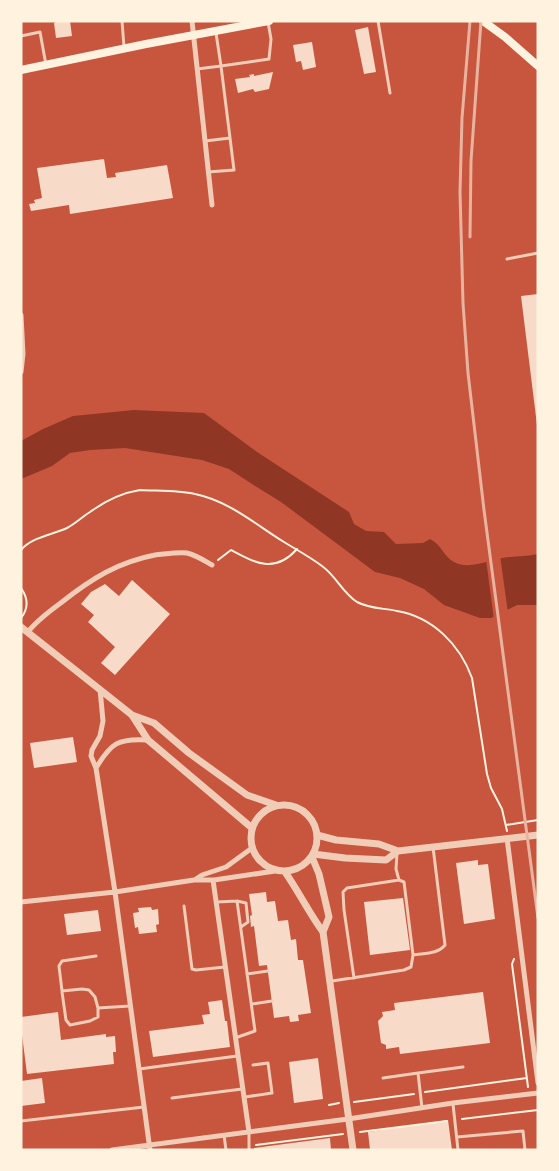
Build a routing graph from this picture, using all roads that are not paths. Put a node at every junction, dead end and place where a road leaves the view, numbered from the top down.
1 (122, 21) edge
2 (192, 21) edge
3 (269, 21) edge
4 (378, 21) edge
5 (483, 21) edge
6 (216, 31) junction
7 (193, 35) junction
8 (21, 36) edge
9 (124, 48) junction
10 (46, 65) junction
11 (221, 66) junction
12 (538, 66) edge
13 (197, 69) junction
14 (21, 70) edge
15 (390, 93) dead end
16 (230, 138) junction
17 (205, 141) junction
18 (208, 172) junction
19 (212, 205) dead end
20 (538, 253) edge
21 (507, 259) dead end
22 (21, 315) edge
23 (21, 372) edge
24 (212, 565) road end
25 (24, 630) edge
26 (100, 689) junction
27 (132, 715) junction
28 (148, 740) junction
29 (96, 768) junction
30 (276, 806) junction
31 (252, 828) junction
32 (317, 835) junction
33 (538, 835) edge
34 (507, 838) junction
35 (252, 848) junction
36 (433, 848) junction
37 (398, 851) junction
38 (312, 856) junction
39 (275, 871) junction
40 (285, 872) junction
41 (194, 880) junction
42 (213, 880) junction
43 (399, 880) junction
44 (115, 892) junction
45 (237, 901) junction
46 (21, 902) edge
47 (216, 902) junction
48 (184, 906) dead end
49 (241, 927) junction
50 (323, 932) junction
51 (413, 955) junction
52 (96, 956) dead end
53 (225, 967) junction
54 (268, 971) dead end
55 (248, 974) junction
56 (354, 978) junction
57 (330, 982) junction
58 (62, 991) junction
59 (272, 1001) dead end
60 (252, 1004) junction
61 (130, 1006) junction
62 (98, 1008) junction
63 (235, 1038) junction
64 (237, 1056) junction
65 (253, 1065) dead end
66 (463, 1067) dead end
67 (139, 1069) junction
68 (418, 1073) junction
69 (383, 1078) dead end
70 (538, 1083) edge
71 (242, 1089) junction
72 (538, 1094) edge
73 (243, 1097) junction
74 (172, 1098) dead end
75 (453, 1103) junction
76 (144, 1107) junction
77 (422, 1108) junction
78 (348, 1119) junction
79 (21, 1121) edge
80 (249, 1132) junction
81 (224, 1135) junction
82 (457, 1137) junction
83 (150, 1148) edge
84 (249, 1148) edge
85 (112, 1150) edge
86 (226, 1150) edge
87 (353, 1150) edge
88 (458, 1150) edge
89 (525, 1150) edge

1 - 9 lane
2 - 7 street
3 - 6 main road
3 - 11 lane
4 - 15 lane
5 - 12 main road
6 - 7 main road
6 - 11 lane
7 - 9 main road
7 - 13 street
8 - 10 lane
9 - 10 main road
10 - 14 main road
11 - 13 lane
11 - 16 lane
13 - 17 street
16 - 17 lane
16 - 18 lane
17 - 18 street
18 - 19 street
20 - 21 lane
22 - 23 street
24 - 25 street
25 - 26 street
26 - 27 street
26 - 29 street
27 - 28 street
27 - 30 street
28 - 29 street
28 - 31 street
29 - 44 street
30 - 31 street
30 - 32 street
31 - 35 street
32 - 37 street
32 - 38 street
33 - 34 street
34 - 36 street
34 - 70 street
35 - 39 street
35 - 41 street
36 - 37 street
36 - 51 lane
37 - 38 street
37 - 43 lane
38 - 40 street
38 - 50 street
39 - 40 street
39 - 42 street
40 - 50 street
41 - 42 street
41 - 44 street
42 - 47 street
43 - 51 lane
43 - 56 lane
44 - 46 street
44 - 61 street
45 - 47 lane
45 - 49 lane
45 - 49 lane
47 - 53 street
48 - 53 lane
49 - 55 lane
50 - 57 street
51 - 56 lane
52 - 58 lane
53 - 63 street
54 - 55 lane
55 - 60 lane
56 - 57 lane
57 - 78 street
58 - 62 lane
58 - 62 lane
59 - 60 lane
60 - 63 lane
61 - 62 lane
61 - 67 street
63 - 64 street
64 - 67 lane
64 - 71 street
65 - 73 lane
66 - 68 lane
67 - 76 street
68 - 69 lane
68 - 77 lane
71 - 73 street
71 - 74 lane
72 - 75 street
73 - 80 street
75 - 77 street
75 - 82 lane
76 - 79 lane
76 - 83 street
77 - 78 street
78 - 80 street
78 - 87 street
80 - 81 street
80 - 84 lane
81 - 83 street
81 - 86 lane
82 - 88 lane
82 - 89 lane
83 - 85 street

